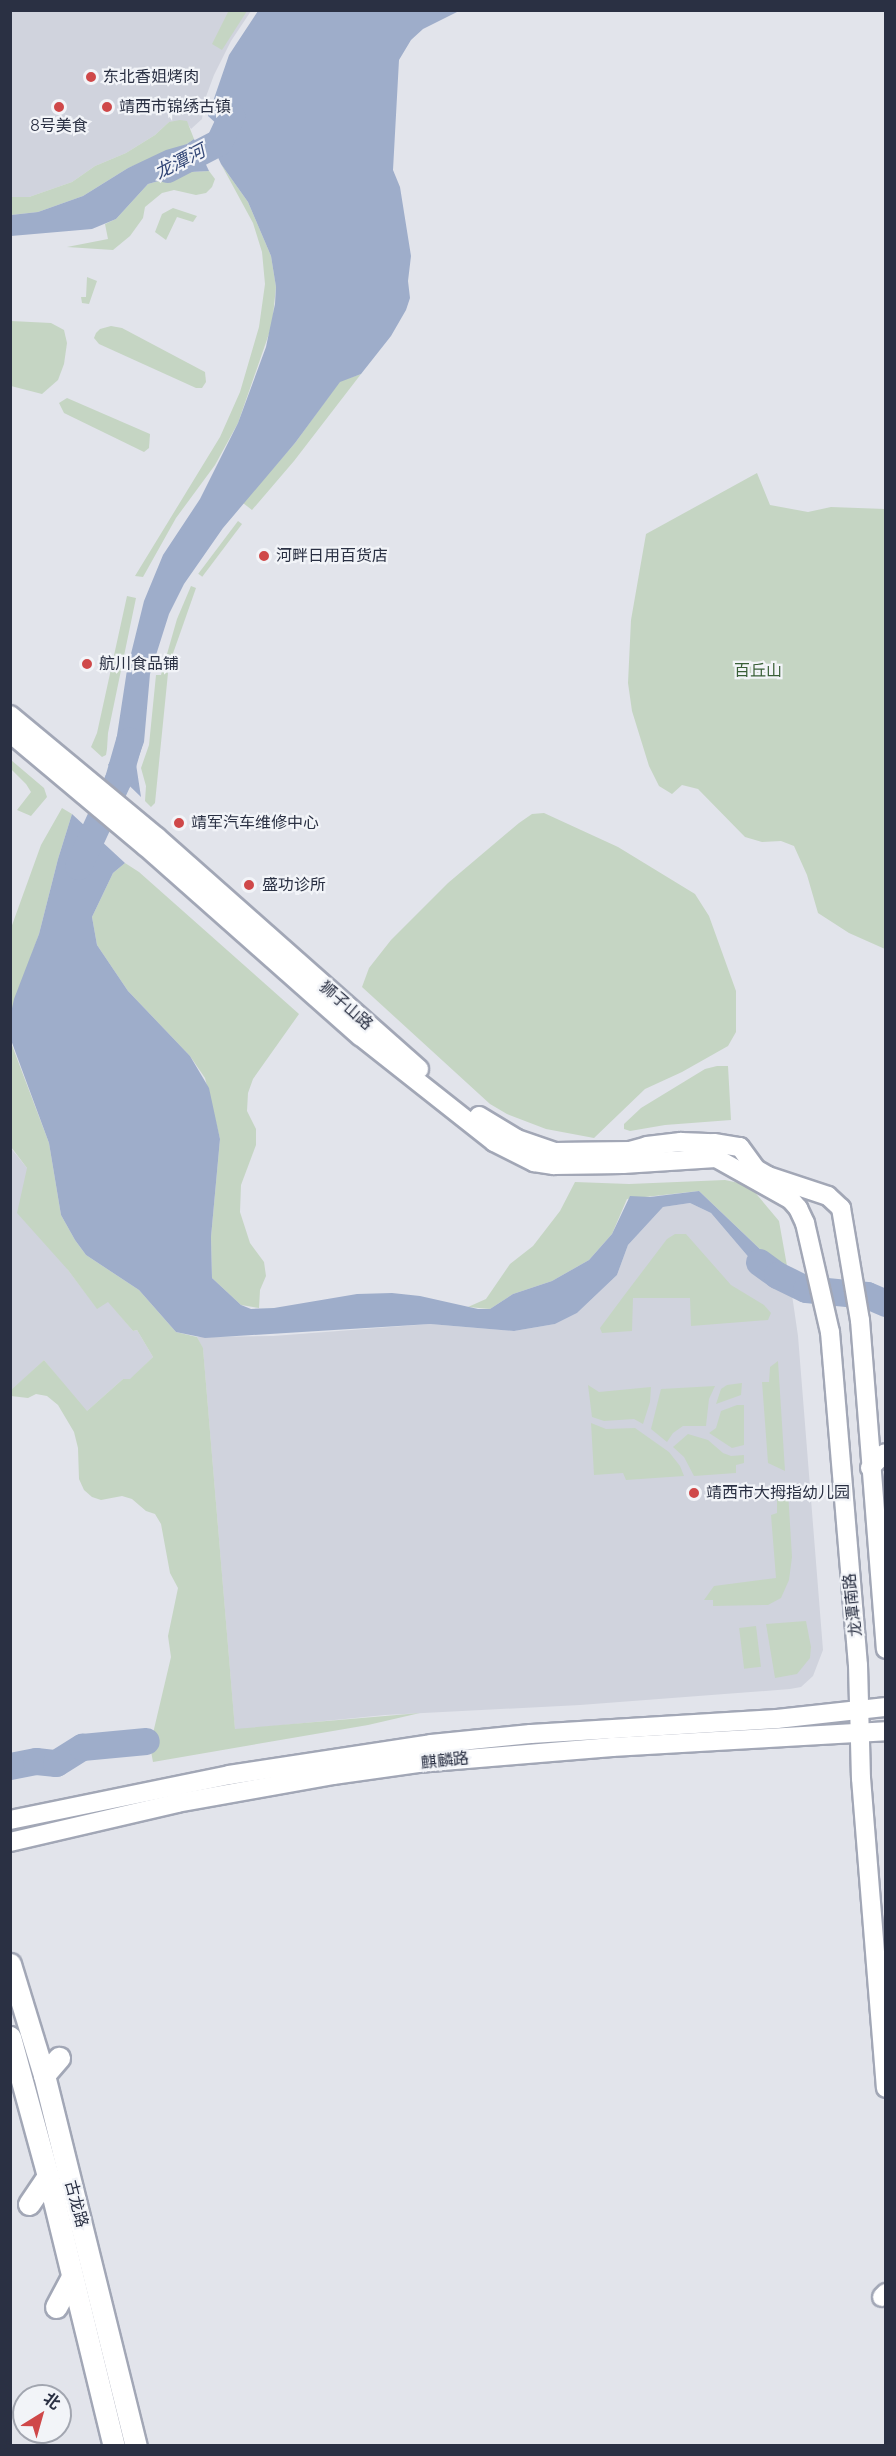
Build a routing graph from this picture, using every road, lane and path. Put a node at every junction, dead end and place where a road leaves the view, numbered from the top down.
1 (10, 715) edge
2 (10, 733) edge
3 (73, 776) junction
4 (735, 1155) junction
5 (885, 1453) edge
6 (870, 1468) junction
7 (885, 1648) edge
8 (885, 1707) edge
9 (861, 1708) junction
10 (885, 1731) edge
11 (860, 1732) junction
12 (10, 1820) edge
13 (10, 1842) edge
14 (10, 1964) edge
15 (10, 2037) edge
16 (59, 2058) dead end
17 (15, 2074) edge
18 (44, 2075) junction
19 (885, 2088) edge
20 (48, 2176) junction
21 (29, 2204) dead end
22 (113, 2273) dead end
23 (72, 2277) junction
24 (98, 2291) junction
25 (56, 2307) dead end
26 (114, 2445) edge
27 (136, 2445) edge

1 - 3 main road, 狮子山路
2 - 3 main road, 狮子山路
3 - 4 main road, 狮子山路
4 - 6 main road, 龙潭南路
4 - 9 main road, 龙潭南路
5 - 6 main road
6 - 7 main road, 龙潭南路
8 - 9 main road, 麒麟路
9 - 11 main road, 龙潭南路
9 - 12 main road, 麒麟路
10 - 11 main road, 麒麟路
11 - 13 main road, 麒麟路
11 - 19 main road, 龙潭南路
14 - 18 main road, 古龙路
15 - 17 main road, 古龙路
16 - 18 main road
17 - 20 main road, 古龙路
18 - 24 main road, 古龙路
20 - 21 main road
20 - 23 main road, 古龙路
22 - 24 main road
23 - 25 main road
23 - 26 main road, 古龙路
24 - 27 main road, 古龙路

